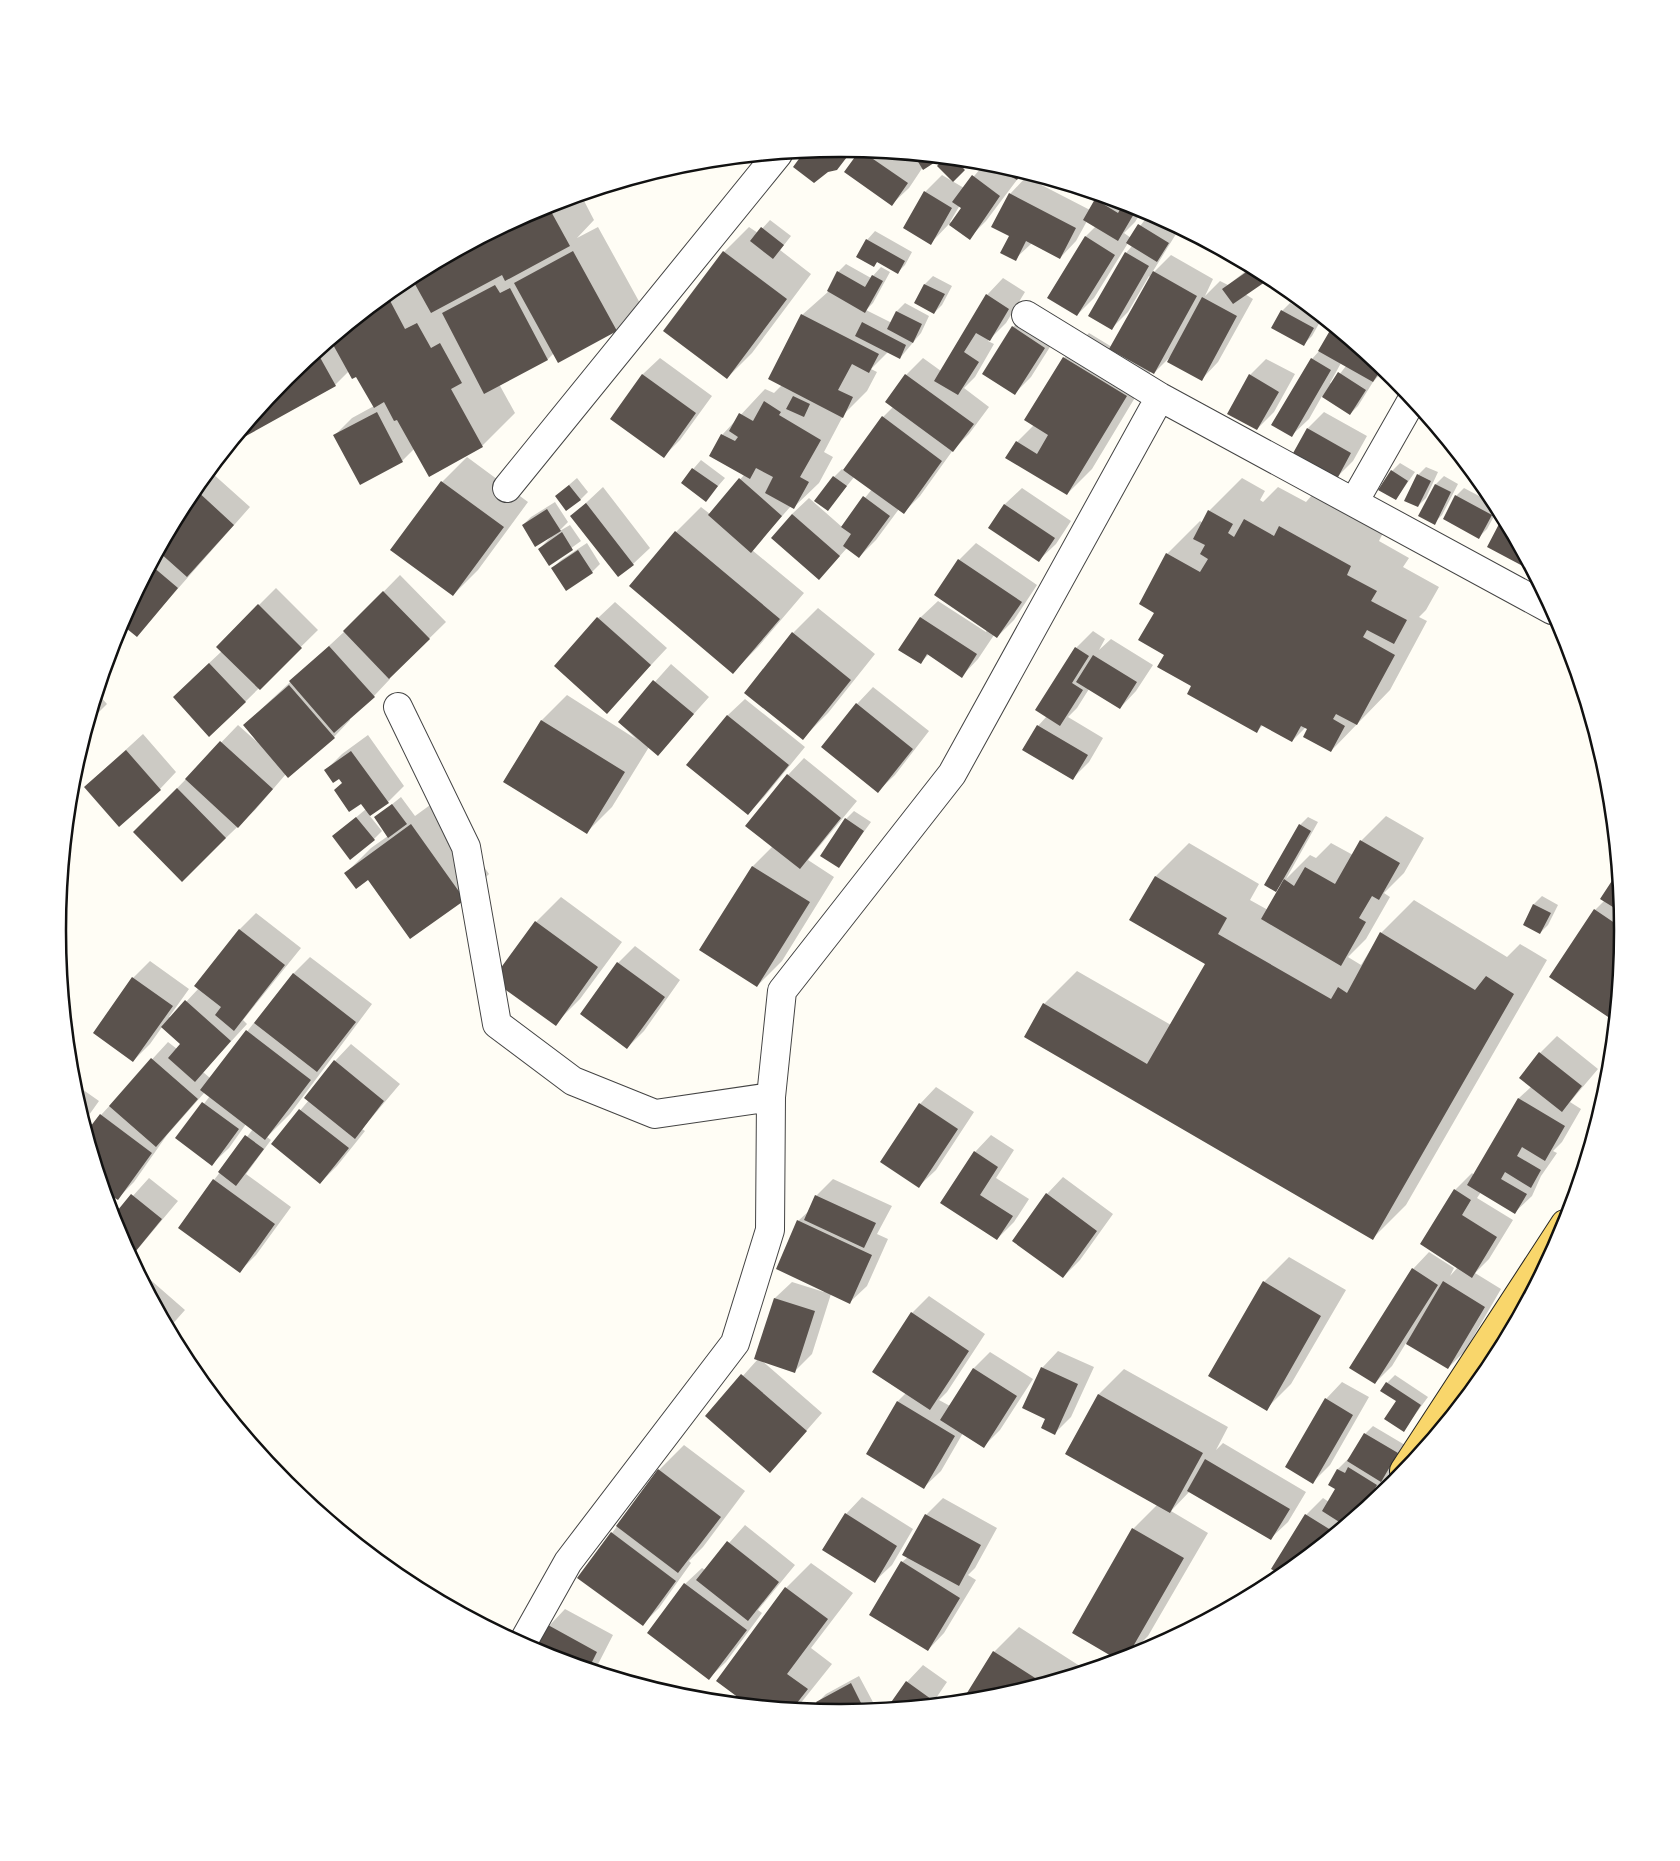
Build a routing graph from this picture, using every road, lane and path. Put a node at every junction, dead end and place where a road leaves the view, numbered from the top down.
1 (767, 160) edge
2 (1026, 315) dead end
3 (1160, 397) junction
4 (1409, 406) edge
5 (507, 488) dead end
6 (1354, 502) junction
7 (1541, 604) edge
8 (398, 707) dead end
9 (771, 1097) junction
10 (1536, 1268) edge
11 (1430, 1431) edge
12 (526, 1637) edge

1 - 5 street
2 - 3 street
3 - 6 street
3 - 9 street
4 - 6 street
6 - 7 street
8 - 9 street
9 - 12 street
10 - 11 main road

